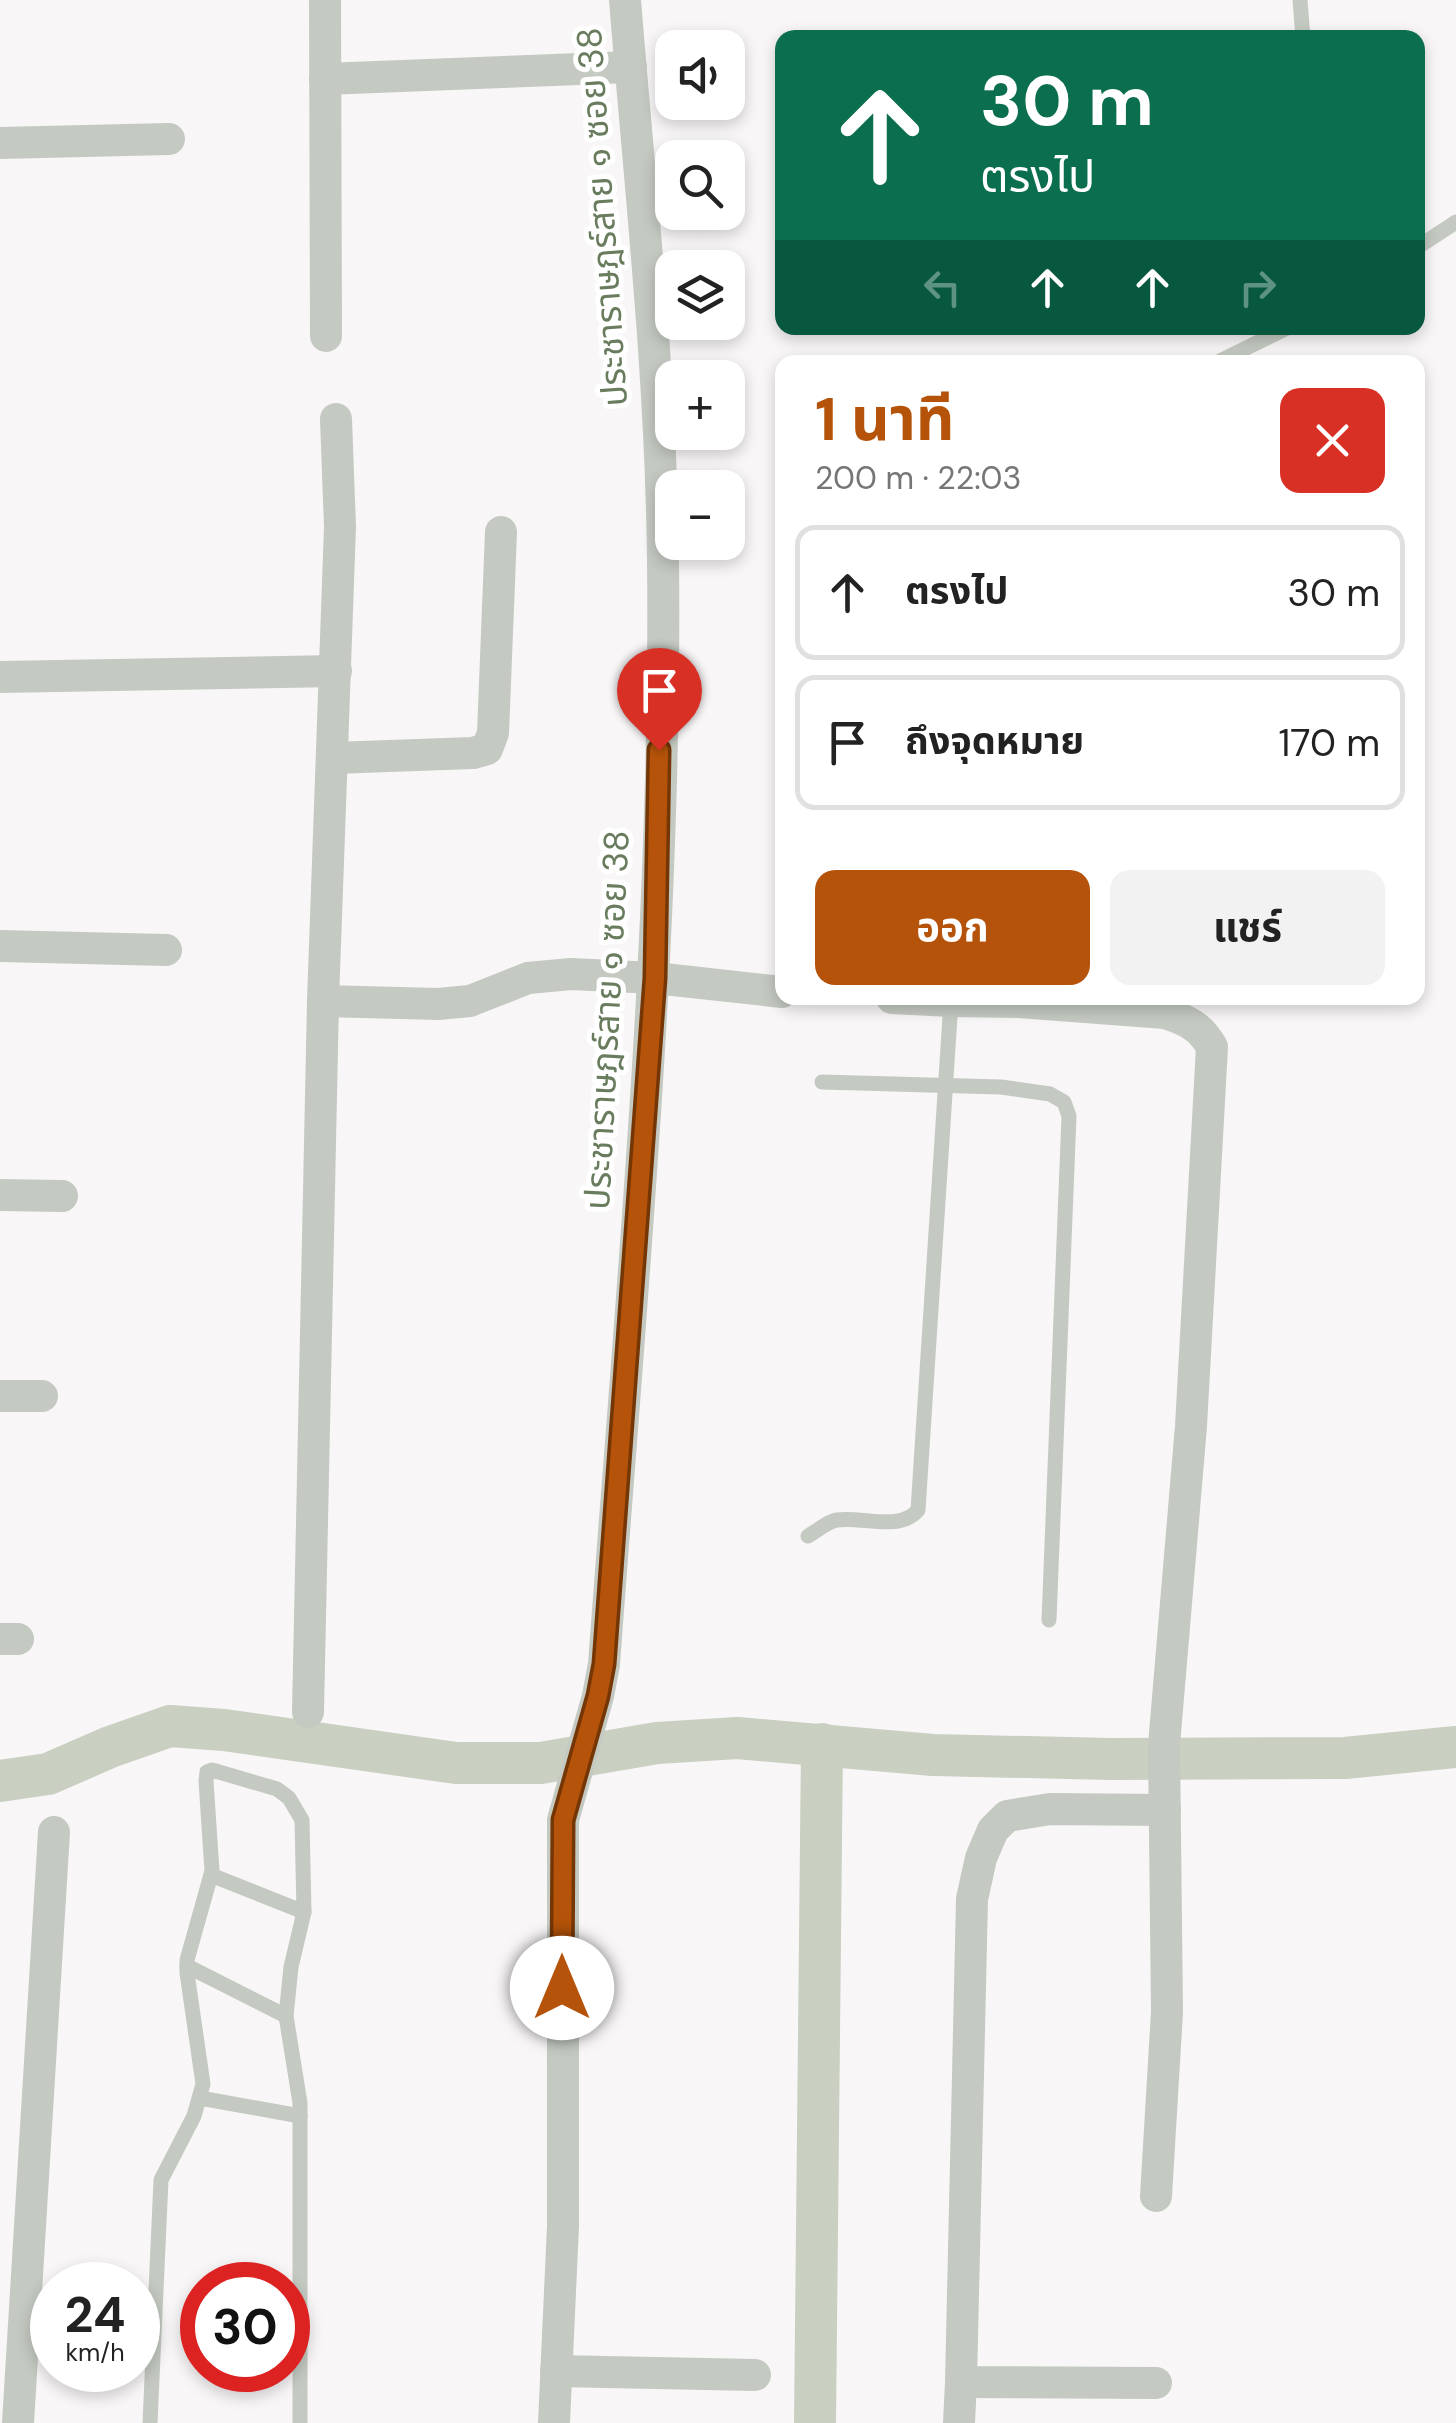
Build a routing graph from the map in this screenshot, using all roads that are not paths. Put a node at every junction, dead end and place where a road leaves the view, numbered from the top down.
1 (325, 0) edge
2 (626, 0) edge
3 (1300, 0) edge
4 (1302, 30) edge
5 (631, 67) junction
6 (325, 79) junction
7 (169, 140) dead end
8 (0, 143) edge
9 (1456, 222) edge
10 (1425, 242) edge
11 (1273, 335) edge
12 (326, 336) dead end
13 (1232, 355) edge
14 (336, 419) dead end
15 (502, 532) dead end
16 (336, 671) junction
17 (0, 677) edge
18 (334, 758) junction
19 (0, 946) edge
20 (166, 950) dead end
21 (655, 978) junction
22 (775, 991) edge
23 (323, 1002) junction
24 (951, 1005) edge
25 (1058, 1005) edge
26 (822, 1082) dead end
27 (945, 1088) junction
28 (0, 1195) edge
29 (62, 1196) dead end
30 (0, 1396) edge
31 (42, 1396) dead end
32 (808, 1536) dead end
33 (1048, 1620) dead end
34 (308, 1712) dead end
35 (1165, 1799) junction
36 (54, 1832) dead end
37 (211, 1875) junction
38 (304, 1912) junction
39 (187, 1966) junction
40 (286, 2016) junction
41 (200, 2098) junction
42 (300, 2116) junction
43 (1156, 2196) dead end
44 (556, 2370) junction
45 (755, 2375) dead end
46 (960, 2382) junction
47 (1156, 2383) dead end
48 (18, 2423) edge
49 (150, 2423) edge
50 (300, 2423) edge
51 (554, 2423) edge
52 (959, 2423) edge

1 - 6 street
2 - 5 street, ประชาราษฎร์สาย ๑ ซอย 38
3 - 4 lane
5 - 6 street
5 - 21 street, ประชาราษฎร์สาย ๑ ซอย 38
6 - 12 street
7 - 8 street
9 - 10 lane
11 - 13 lane
14 - 16 street
15 - 18 street
16 - 17 street
16 - 18 street
18 - 23 street
19 - 20 street
21 - 22 street
21 - 23 street
21 - 44 street, ประชาราษฎร์สาย ๑ ซอย 38
23 - 34 street
24 - 27 lane
25 - 35 street
26 - 27 lane
27 - 32 lane
27 - 33 lane
28 - 29 street
30 - 31 street
35 - 43 street
35 - 46 street
36 - 48 street
37 - 38 lane
37 - 38 lane
37 - 39 lane
38 - 40 lane
39 - 40 lane
39 - 41 lane
40 - 42 lane
41 - 42 lane
41 - 49 lane
42 - 50 lane
44 - 45 street
44 - 51 street
46 - 47 street
46 - 52 street

